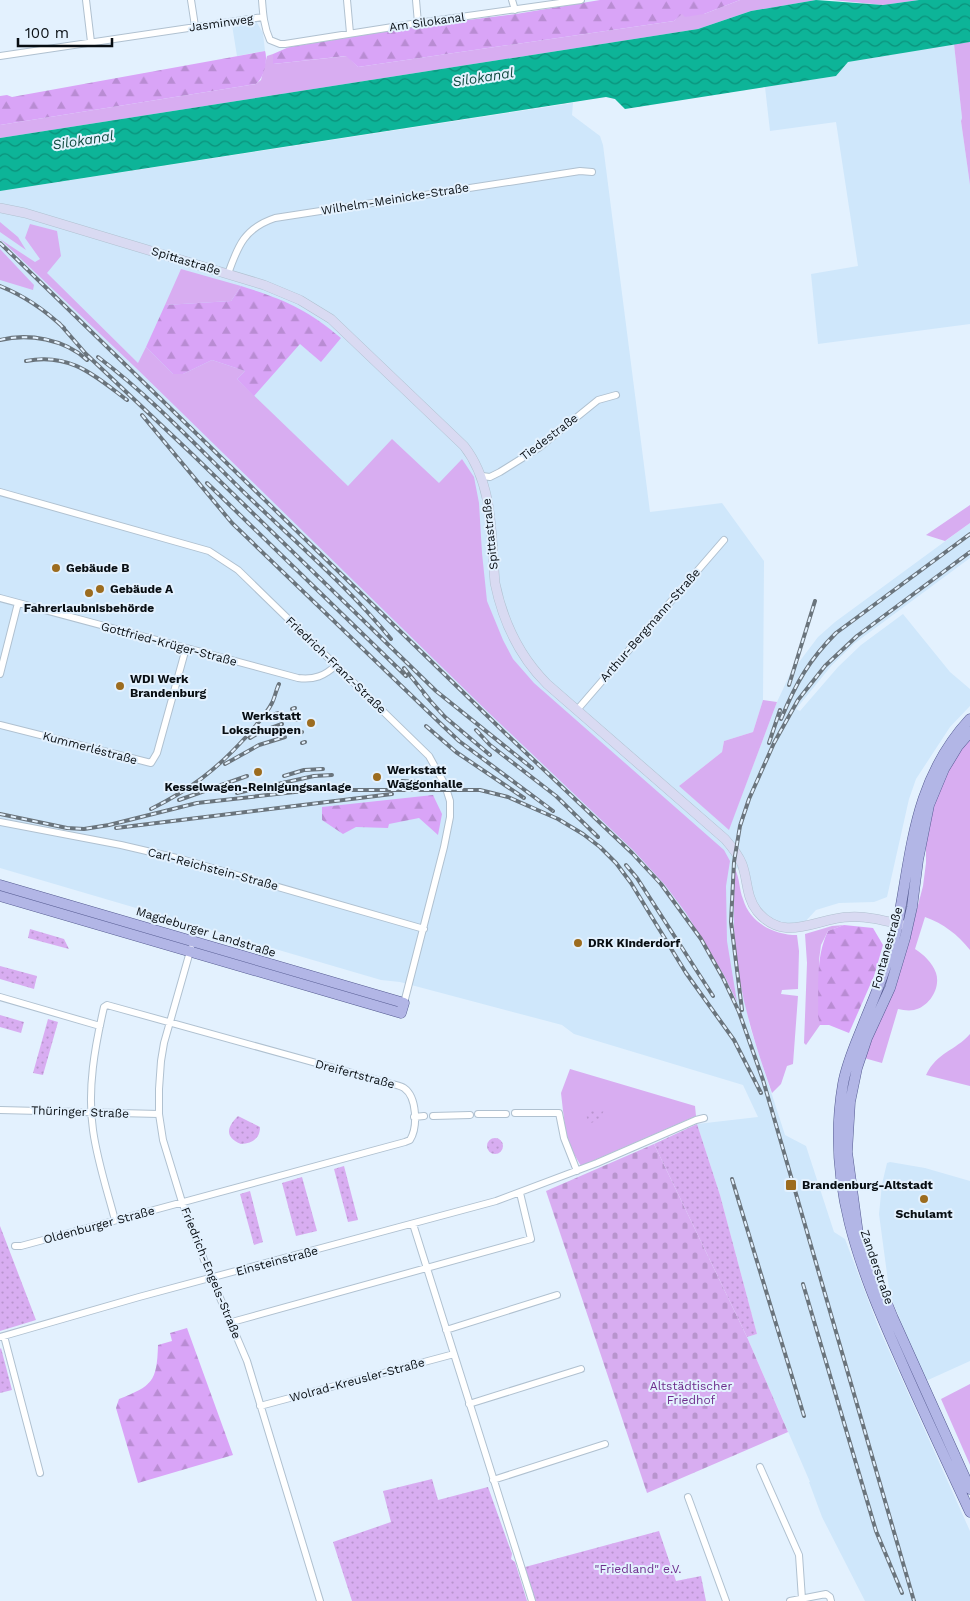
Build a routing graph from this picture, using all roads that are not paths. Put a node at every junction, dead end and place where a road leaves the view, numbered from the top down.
1 (86, 0) edge
2 (191, 0) edge
3 (262, 0) edge
4 (348, 0) edge
5 (416, 0) edge
6 (512, 0) edge
7 (581, 0) edge
8 (515, 10) junction
9 (263, 17) junction
10 (418, 23) junction
11 (195, 26) junction
12 (350, 34) junction
13 (91, 42) junction
14 (0, 56) edge
15 (592, 172) dead end
16 (0, 208) edge
17 (228, 274) junction
18 (616, 395) dead end
19 (482, 476) junction
20 (0, 492) edge
21 (724, 540) dead end
22 (0, 598) edge
23 (18, 603) junction
24 (186, 648) junction
25 (336, 665) junction
26 (0, 674) edge
27 (577, 710) junction
28 (970, 719) edge
29 (0, 725) edge
30 (970, 732) edge
31 (0, 822) edge
32 (0, 885) edge
33 (0, 896) edge
34 (897, 923) junction
35 (908, 926) junction
36 (424, 929) junction
37 (192, 946) junction
38 (0, 997) edge
39 (403, 1008) joint
40 (170, 1022) junction
41 (100, 1026) junction
42 (0, 1110) edge
43 (92, 1112) junction
44 (515, 1113) dead end
45 (159, 1114) junction
46 (478, 1114) dead end
47 (506, 1114) dead end
48 (470, 1115) dead end
49 (424, 1116) dead end
50 (433, 1116) dead end
51 (414, 1117) junction
52 (704, 1118) dead end
53 (838, 1142) joint
54 (577, 1171) junction
55 (850, 1178) joint
56 (520, 1193) junction
57 (182, 1202) junction
58 (115, 1220) junction
59 (413, 1224) junction
60 (15, 1246) dead end
61 (426, 1268) junction
62 (212, 1278) junction
63 (557, 1295) dead end
64 (232, 1322) junction
65 (446, 1330) junction
66 (2, 1336) edge
67 (454, 1354) junction
68 (581, 1369) dead end
69 (920, 1391) junction
70 (469, 1404) junction
71 (260, 1406) junction
72 (605, 1444) dead end
73 (760, 1467) dead end
74 (40, 1473) dead end
75 (493, 1480) junction
76 (970, 1488) edge
77 (688, 1497) dead end
78 (970, 1512) edge
79 (802, 1599) junction
80 (831, 1599) edge
81 (320, 1601) edge
82 (532, 1601) edge
83 (726, 1601) edge
84 (790, 1601) edge

1 - 13 street
2 - 11 street
3 - 9 street
4 - 12 street
5 - 10 street
6 - 8 street
7 - 8 street, Am Silokanal
8 - 10 street, Am Silokanal
9 - 11 street, Jasminweg
9 - 12 street, Am Silokanal
10 - 12 street, Am Silokanal
11 - 13 street, Jasminweg
13 - 14 street, Jasminweg
15 - 17 street, Wilhelm-Meinicke-Straße
16 - 17 street, Spittastraße
17 - 19 street, Spittastraße
18 - 19 street, Tiedestraße
19 - 27 street, Spittastraße
20 - 25 street, Friedrich-Franz-Straße
21 - 27 street, Arthur-Bergmann-Straße
22 - 23 street, Gottfried-Krüger-Straße
23 - 24 street, Gottfried-Krüger-Straße
23 - 26 street
24 - 25 street, Gottfried-Krüger-Straße
24 - 29 street, Kummerléstraße
25 - 36 street, Friedrich-Franz-Straße
27 - 34 street, Spittastraße
28 - 34 main road, Fontanestraße
30 - 35 main road, Fontanestraße
31 - 36 street, Carl-Reichstein-Straße
32 - 37 main road, Magdeburger Landstraße
33 - 37 main road, Magdeburger Landstraße
34 - 35 street, Spittastraße
34 - 53 main road, Fontanestraße
35 - 55 main road, Fontanestraße
36 - 39 street, Friedrich-Franz-Straße
37 - 39 main road, Magdeburger Landstraße
37 - 40 street, Friedrich-Engels-Straße
38 - 41 street
40 - 41 street, Dreifertstraße
40 - 45 street, Friedrich-Engels-Straße
40 - 51 street, Dreifertstraße
41 - 43 street
42 - 43 street, Thüringer Straße
43 - 45 street, Thüringer Straße
43 - 58 street
44 - 54 street
45 - 57 street, Friedrich-Engels-Straße
46 - 47 street
48 - 50 street
49 - 51 street
51 - 57 street, Dreifertstraße
52 - 54 street, Einsteinstraße
53 - 69 main road, Zanderstraße
54 - 56 street, Einsteinstraße
55 - 69 main road, Zanderstraße
56 - 59 street, Einsteinstraße
56 - 61 street
57 - 58 street, Oldenburger Straße
57 - 62 street, Friedrich-Engels-Straße
58 - 60 street, Oldenburger Straße
59 - 61 street
59 - 62 street, Einsteinstraße
61 - 64 street
61 - 65 street
62 - 64 street, Friedrich-Engels-Straße
62 - 66 street, Einsteinstraße
63 - 65 street
64 - 71 street, Friedrich-Engels-Straße
65 - 67 street
66 - 74 street, Einsteinstraße
67 - 70 street
67 - 71 street, Wolrad-Kreusler-Straße
68 - 70 street
69 - 76 main road, Zanderstraße
69 - 78 main road, Zanderstraße
70 - 75 street
71 - 81 street, Friedrich-Engels-Straße
72 - 75 street
73 - 79 street
75 - 82 street
77 - 83 street
79 - 80 street
79 - 84 street

